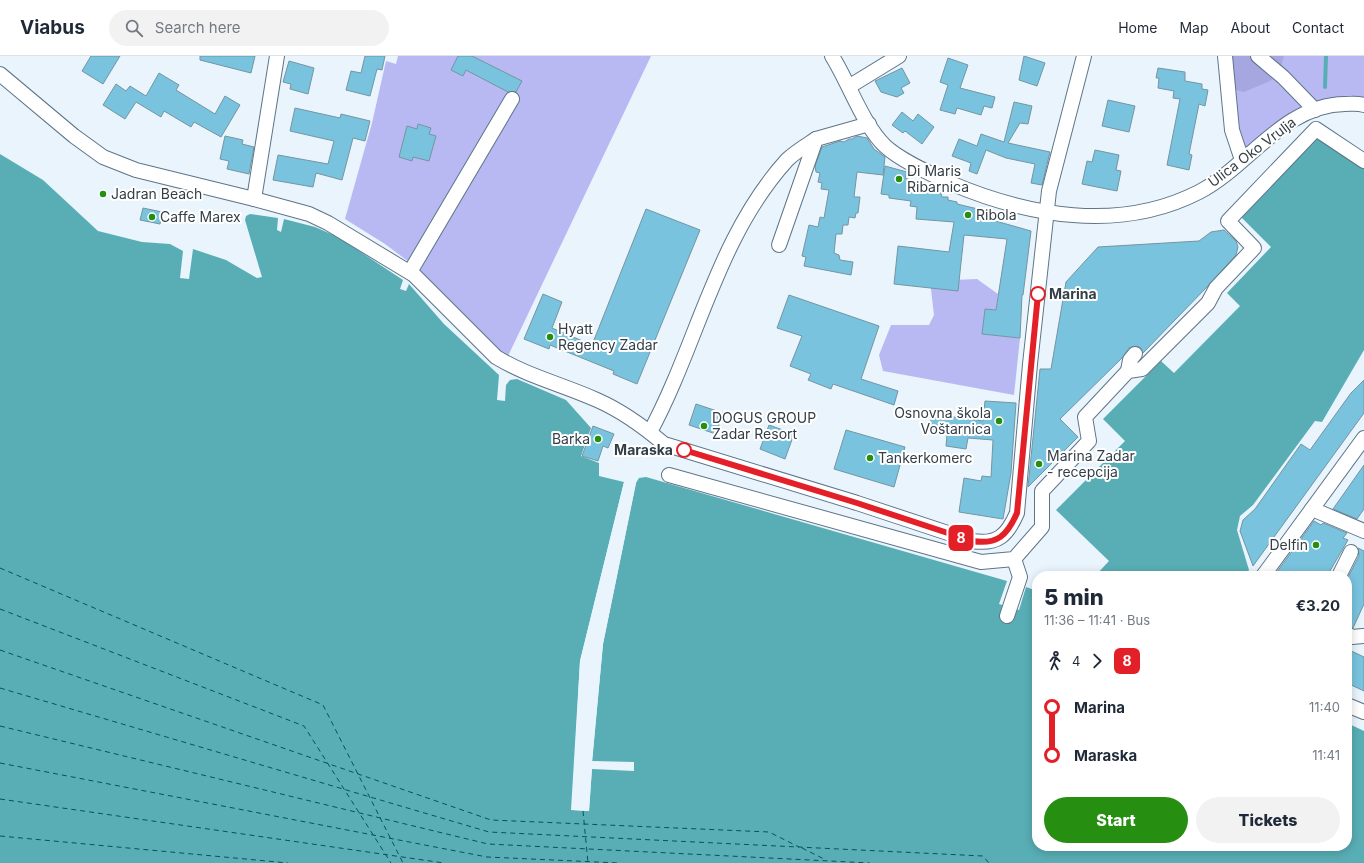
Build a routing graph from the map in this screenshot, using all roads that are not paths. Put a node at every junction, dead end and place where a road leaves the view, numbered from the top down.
1 (277, 56) edge
2 (832, 56) edge
3 (899, 56) edge
4 (1084, 56) edge
5 (1225, 56) edge
6 (1258, 56) edge
7 (0, 74) edge
8 (850, 86) junction
9 (512, 99) dead end
10 (1364, 105) edge
11 (1314, 110) junction
12 (869, 124) junction
13 (816, 139) junction
14 (1242, 160) junction
15 (1364, 161) edge
16 (254, 199) junction
17 (1048, 212) junction
18 (779, 245) dead end
19 (410, 272) junction
20 (1135, 354) dead end
21 (1128, 371) junction
22 (650, 432) junction
23 (1364, 438) edge
24 (669, 474) dead end
25 (1042, 491) junction
26 (1019, 493) junction
27 (1312, 509) junction
28 (1362, 527) edge
29 (1351, 552) dead end
30 (1014, 559) junction
31 (1266, 571) edge
32 (1342, 571) edge
33 (1007, 616) dead end
34 (1364, 636) edge
35 (1352, 637) edge
36 (1352, 707) edge
37 (1364, 712) edge

1 - 16 street
2 - 8 street, Ulica Oko Vrulja
3 - 8 street
4 - 17 street
5 - 14 street
6 - 11 street
7 - 16 street
8 - 12 street, Ulica Oko Vrulja
9 - 19 street
10 - 11 street, Ulica Oko Vrulja
11 - 14 street, Ulica Oko Vrulja
12 - 13 street
12 - 17 street, Ulica Oko Vrulja
13 - 18 street
13 - 22 street
14 - 17 street, Ulica Oko Vrulja
15 - 21 street
16 - 19 street
17 - 26 street
19 - 22 street
20 - 21 street
21 - 25 street
22 - 26 street
23 - 27 street
24 - 30 street
25 - 26 street
25 - 30 street
27 - 28 street
27 - 31 street
29 - 32 street
30 - 33 street
34 - 35 street
36 - 37 street

